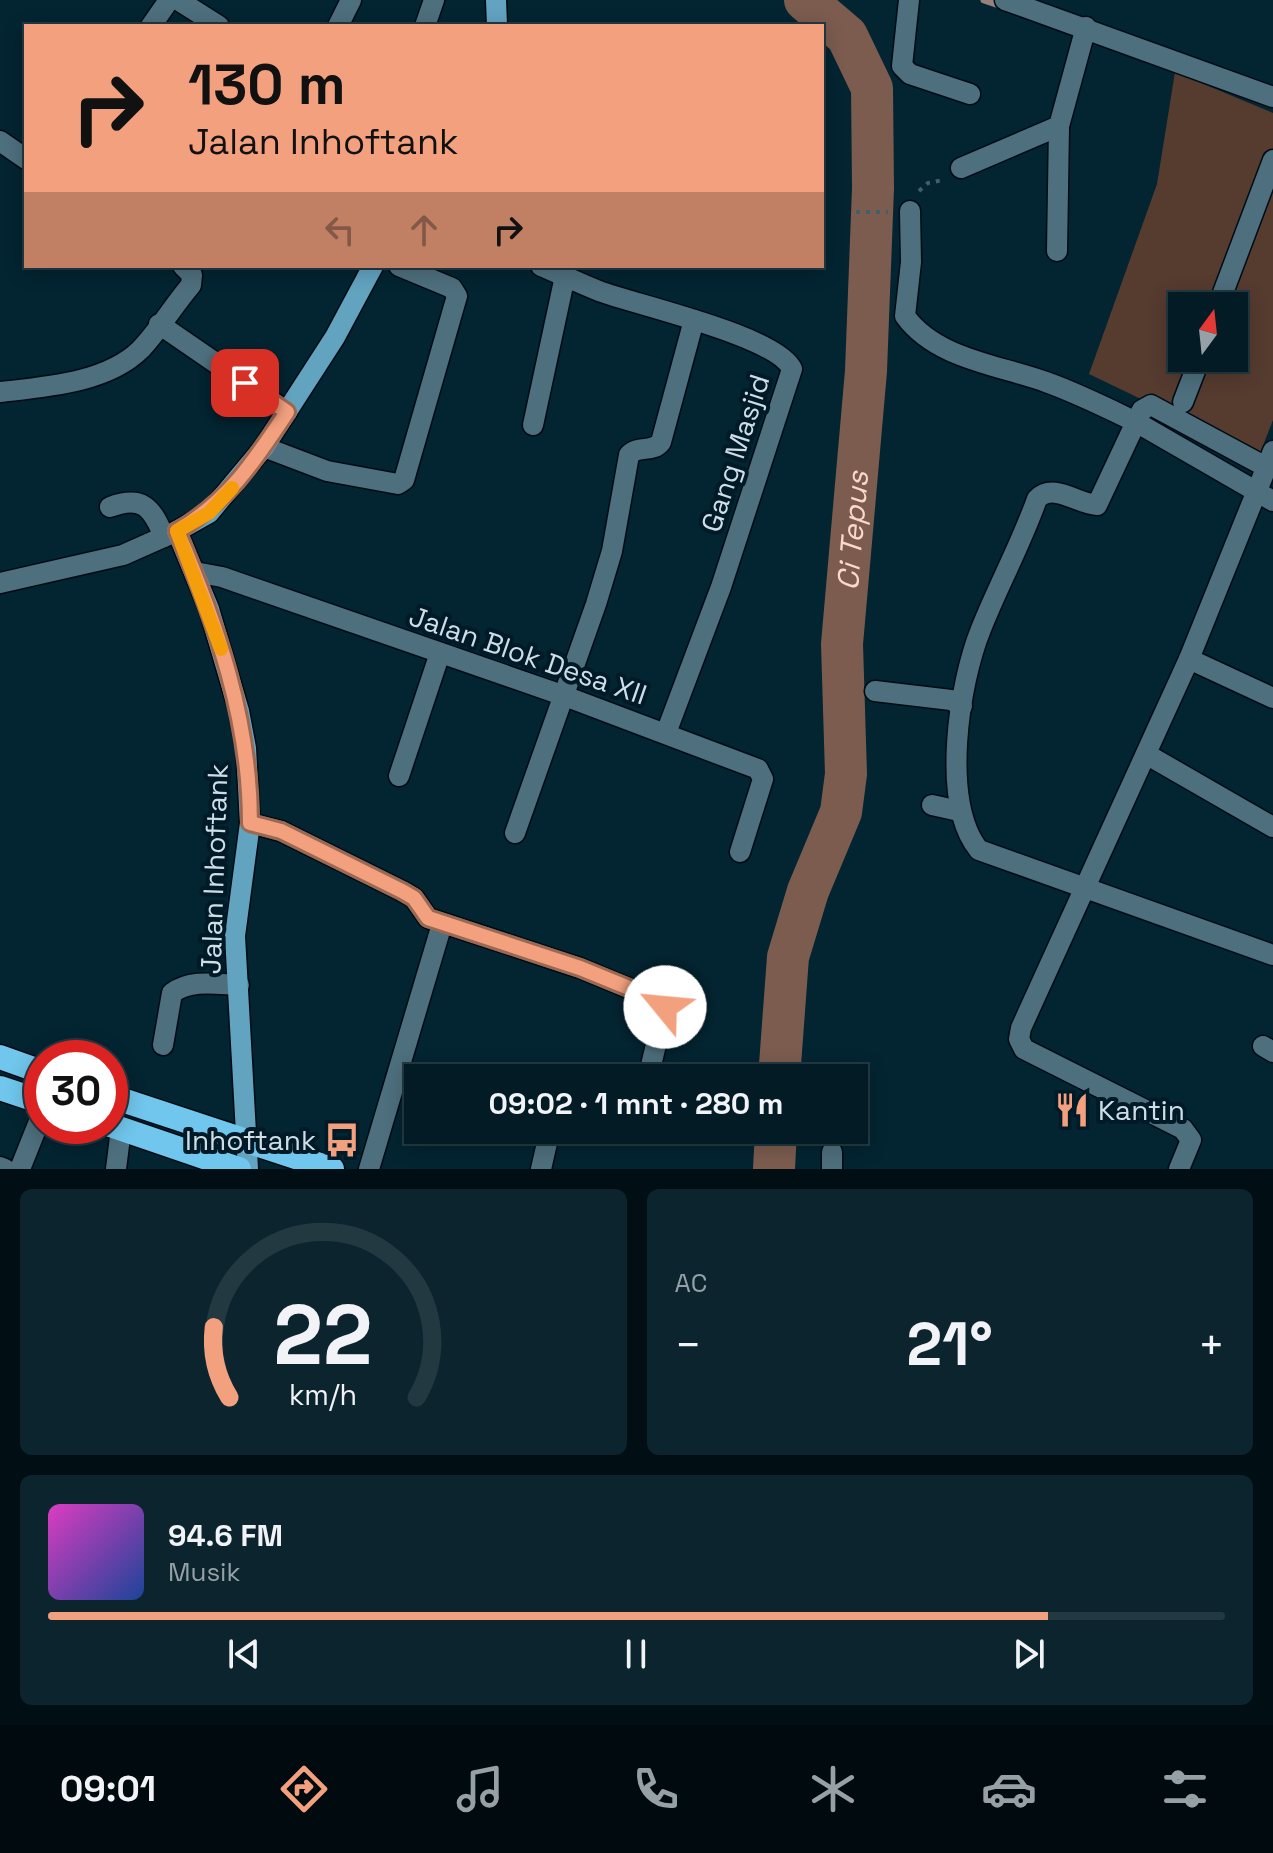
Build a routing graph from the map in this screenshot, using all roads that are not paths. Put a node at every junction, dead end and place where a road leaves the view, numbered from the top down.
1 (169, 0) edge
2 (178, 0) edge
3 (351, 0) edge
4 (434, 0) edge
5 (496, 0) edge
6 (909, 0) edge
7 (1005, 0) edge
8 (152, 24) edge
9 (216, 24) edge
10 (339, 24) edge
11 (426, 24) edge
12 (497, 24) edge
13 (1086, 27) junction
14 (970, 94) dead end
15 (1273, 97) edge
16 (1059, 126) junction
17 (0, 141) edge
18 (24, 158) edge
19 (1273, 160) edge
20 (961, 168) dead end
21 (899, 212) road end
22 (1057, 251) dead end
23 (185, 268) edge
24 (372, 268) edge
25 (404, 268) edge
26 (546, 268) edge
27 (565, 276) junction
28 (1223, 292) edge
29 (694, 320) junction
30 (159, 324) junction
31 (1195, 372) edge
32 (0, 392) edge
33 (1183, 402) dead end
34 (287, 412) junction
35 (1136, 422) junction
36 (533, 425) dead end
37 (264, 447) junction
38 (1270, 459) edge
39 (1265, 498) edge
40 (110, 507) dead end
41 (170, 534) junction
42 (195, 572) junction
43 (0, 583) edge
44 (440, 653) junction
45 (1189, 659) junction
46 (875, 691) dead end
47 (562, 695) junction
48 (1273, 698) edge
49 (962, 706) junction
50 (666, 733) junction
51 (1146, 754) junction
52 (399, 776) dead end
53 (932, 805) dead end
54 (959, 811) junction
55 (250, 823) junction
56 (1273, 827) edge
57 (515, 833) dead end
58 (740, 852) dead end
59 (1086, 887) junction
60 (442, 924) junction
61 (1273, 955) edge
62 (239, 985) junction
63 (163, 1045) dead end
64 (0, 1057) edge
65 (651, 1064) edge
66 (24, 1066) edge
67 (0, 1088) edge
68 (24, 1096) edge
69 (128, 1102) edge
70 (128, 1131) edge
71 (246, 1143) junction
72 (30, 1144) edge
73 (116, 1144) edge
74 (547, 1144) edge
75 (20, 1169) edge
76 (116, 1169) edge
77 (239, 1169) edge
78 (248, 1169) edge
79 (332, 1169) edge
80 (369, 1169) edge
81 (541, 1169) edge
82 (1179, 1169) edge

1 - 8 street
2 - 9 street
3 - 10 street
4 - 11 street
5 - 12 main road
6 - 14 street
7 - 13 street
13 - 15 street
13 - 16 street
16 - 20 street
16 - 22 street
17 - 18 street
19 - 28 street
21 - 35 street
23 - 30 street
24 - 34 main road
25 - 37 street
26 - 27 street, Gang Masjid
27 - 29 street, Gang Masjid
27 - 36 street
29 - 47 street
29 - 50 street, Gang Masjid
30 - 32 street
30 - 34 street
31 - 33 street
34 - 37 main road
35 - 38 street
35 - 39 street
35 - 49 street
37 - 41 main road
38 - 39 street
39 - 45 street
40 - 41 street
41 - 42 main road, Jalan Inhoftank
41 - 43 street
42 - 44 street, Jalan Blok Desa XII
42 - 55 main road, Jalan Inhoftank
44 - 47 street, Jalan Blok Desa XII
44 - 52 street
45 - 48 street
45 - 51 street
46 - 49 street
47 - 50 street, Jalan Blok Desa XII
47 - 57 street
49 - 54 street
50 - 58 street, Jalan Blok Desa XII
51 - 56 street
51 - 59 street
53 - 54 street
54 - 59 street
55 - 60 street
55 - 62 main road, Jalan Inhoftank
59 - 61 street
59 - 82 street
60 - 65 street
60 - 80 street
62 - 63 street
62 - 71 main road, Jalan Inhoftank
64 - 66 highway
67 - 68 highway
69 - 71 highway
70 - 77 highway
71 - 78 main road, Jalan Inhoftank
71 - 79 highway
72 - 75 street
73 - 76 street
74 - 81 street

